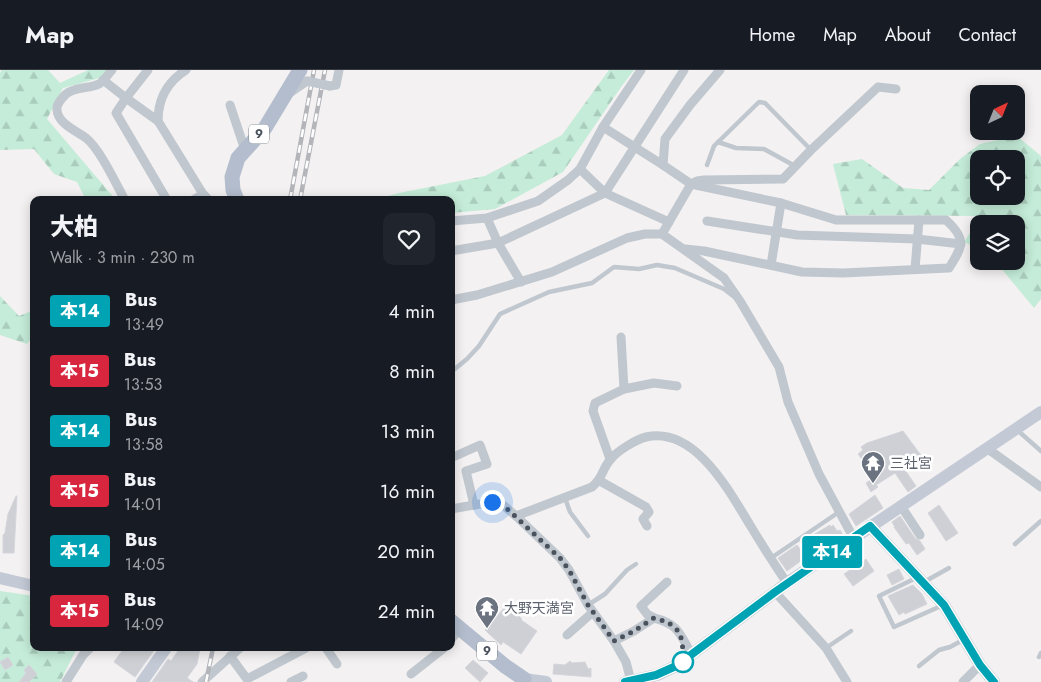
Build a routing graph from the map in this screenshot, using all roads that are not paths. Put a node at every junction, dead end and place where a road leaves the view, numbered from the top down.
1 (112, 70) edge
2 (148, 70) edge
3 (186, 70) edge
4 (339, 70) edge
5 (641, 70) edge
6 (684, 70) edge
7 (720, 70) edge
8 (304, 76) edge
9 (103, 80) junction
10 (896, 89) dead end
11 (126, 98) junction
12 (230, 105) dead end
13 (158, 121) junction
14 (603, 128) junction
15 (718, 142) junction
16 (634, 147) junction
17 (245, 150) junction
18 (811, 150) junction
19 (664, 165) junction
20 (707, 165) dead end
21 (795, 166) junction
22 (580, 169) junction
23 (691, 184) junction
24 (605, 193) junction
25 (123, 196) edge
26 (165, 196) edge
27 (205, 196) edge
28 (235, 196) edge
29 (781, 203) junction
30 (488, 218) junction
31 (919, 220) junction
32 (455, 221) edge
33 (706, 221) dead end
34 (668, 222) junction
35 (777, 232) junction
36 (662, 234) junction
37 (917, 239) junction
38 (498, 243) junction
39 (961, 244) junction
40 (685, 249) junction
41 (455, 250) edge
42 (771, 265) junction
43 (915, 269) junction
44 (521, 282) junction
45 (455, 299) edge
46 (740, 302) junction
47 (621, 337) dead end
48 (455, 368) edge
49 (677, 386) dead end
50 (624, 389) junction
51 (1041, 412) edge
52 (1016, 430) junction
53 (988, 449) junction
54 (1041, 452) edge
55 (455, 456) edge
56 (610, 459) junction
57 (600, 480) junction
58 (1041, 488) edge
59 (564, 496) junction
60 (474, 505) junction
61 (901, 506) junction
62 (455, 508) edge
63 (839, 512) junction
64 (516, 516) junction
65 (1041, 521) edge
66 (647, 526) dead end
67 (870, 526) junction
68 (920, 535) dead end
69 (588, 536) dead end
70 (853, 537) junction
71 (1015, 544) dead end
72 (771, 558) junction
73 (636, 564) dead end
74 (949, 568) dead end
75 (0, 578) edge
76 (920, 580) junction
77 (666, 582) dead end
78 (787, 583) junction
79 (30, 585) edge
80 (775, 592) junction
81 (944, 605) junction
82 (591, 609) junction
83 (654, 618) junction
84 (851, 630) dead end
85 (455, 631) edge
86 (567, 635) dead end
87 (964, 639) junction
88 (614, 641) junction
89 (826, 648) junction
90 (87, 651) edge
91 (164, 651) edge
92 (236, 651) edge
93 (300, 651) edge
94 (328, 651) edge
95 (440, 651) edge
96 (692, 655) junction
97 (230, 656) junction
98 (337, 664) dead end
99 (980, 665) junction
100 (919, 666) dead end
101 (411, 674) dead end
102 (303, 676) dead end
103 (523, 681) edge
104 (66, 682) edge
105 (142, 682) edge
106 (202, 682) edge
107 (291, 682) edge
108 (546, 682) edge
109 (628, 682) edge
110 (847, 682) edge
111 (963, 682) edge
112 (994, 682) edge

1 - 9 street
2 - 11 street
3 - 13 street
4 - 8 street, bridge
5 - 14 street
6 - 16 street
7 - 19 street
8 - 17 main road, 9
9 - 11 street
9 - 25 street
10 - 18 street
11 - 13 street
11 - 26 street
12 - 17 street
13 - 27 street
14 - 16 street
14 - 22 street
15 - 18 lane
15 - 20 lane
15 - 21 lane
16 - 19 street
16 - 24 street
17 - 28 main road, 9
18 - 21 street
19 - 23 street
21 - 23 street
22 - 24 street
22 - 30 street
23 - 29 street
23 - 34 street
24 - 34 street
24 - 38 street
29 - 31 street
29 - 35 street
30 - 32 street
30 - 38 street
31 - 37 street
31 - 39 street
33 - 35 street
34 - 36 street
35 - 37 street
35 - 42 street
36 - 40 street
36 - 44 street
37 - 39 street
37 - 43 street
38 - 41 street
38 - 44 street
39 - 43 street
40 - 42 street
40 - 46 street
42 - 43 street
44 - 45 street
46 - 48 lane
46 - 63 street
47 - 50 street
49 - 50 street
50 - 56 street
51 - 52 street
52 - 53 street
52 - 54 lane
53 - 58 street
53 - 61 street
55 - 60 street
56 - 57 street
56 - 72 street
57 - 59 street
57 - 66 street
59 - 64 street
59 - 69 lane
60 - 62 street
60 - 64 street
61 - 67 street
61 - 68 street
63 - 70 street
63 - 72 lane
64 - 82 street
65 - 71 lane
67 - 70 street
67 - 76 street
70 - 78 street
72 - 78 street
73 - 82 lane
74 - 76 lane
75 - 79 street
76 - 81 street
76 - 81 lane
77 - 83 street
78 - 80 street
80 - 89 street
80 - 96 street
81 - 87 street
82 - 86 street
82 - 88 street
83 - 88 street
83 - 96 street
84 - 89 lane
85 - 103 main road, 9
87 - 99 street
87 - 100 lane
88 - 109 street
89 - 110 street
90 - 104 street
91 - 105 street
92 - 97 street
93 - 97 street
94 - 98 street
95 - 101 street
96 - 109 street
97 - 106 street
99 - 111 street
99 - 112 street
102 - 107 street
103 - 108 street

